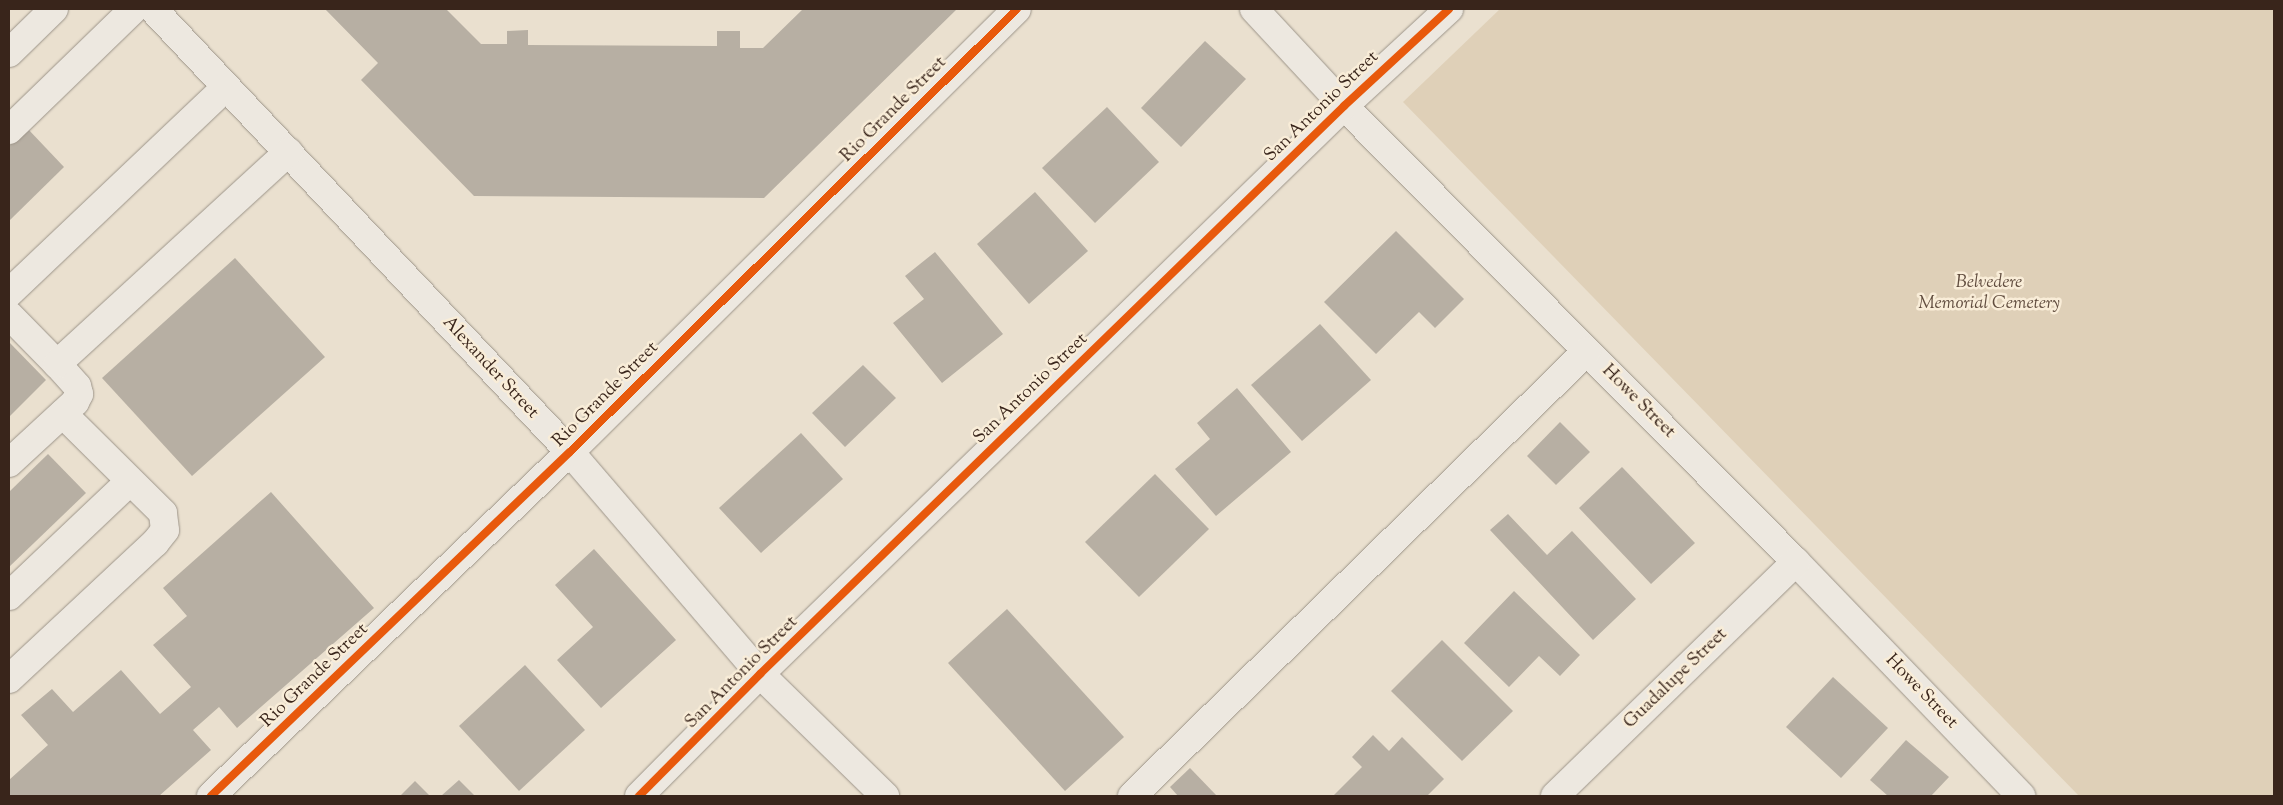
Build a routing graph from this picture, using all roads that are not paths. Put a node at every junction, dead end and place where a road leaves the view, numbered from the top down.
1 (54, 9) edge
2 (134, 9) edge
3 (153, 9) edge
4 (1017, 9) edge
5 (1254, 9) edge
6 (1449, 9) edge
7 (9, 53) edge
8 (226, 87) junction
9 (1344, 106) junction
10 (9, 130) edge
11 (288, 152) junction
12 (9, 293) edge
13 (9, 315) edge
14 (1586, 351) junction
15 (57, 364) junction
16 (62, 414) junction
17 (570, 452) junction
18 (9, 463) edge
19 (129, 482) junction
20 (1796, 562) junction
21 (9, 596) edge
22 (760, 674) junction
23 (9, 679) edge
24 (211, 796) edge
25 (639, 796) edge
26 (885, 796) edge
27 (1132, 796) edge
28 (1555, 796) edge
29 (2021, 796) edge

1 - 7 street
2 - 10 street
3 - 8 street, Alexander Street
4 - 17 street, Rio Grande Street
5 - 9 street, Howe Street
6 - 9 street, San Antonio Street
8 - 11 street, Alexander Street
8 - 12 street
9 - 14 street, Howe Street
9 - 22 street, San Antonio Street
11 - 15 street
11 - 17 street, Alexander Street
13 - 15 street
14 - 20 street, Howe Street
14 - 27 street
15 - 16 street
16 - 18 street
16 - 19 street
17 - 22 street, Alexander Street
17 - 24 street, Rio Grande Street
19 - 21 street
19 - 23 street
20 - 28 street, Guadalupe Street
20 - 29 street, Howe Street
22 - 25 street, San Antonio Street
22 - 26 street, Alexander Street

